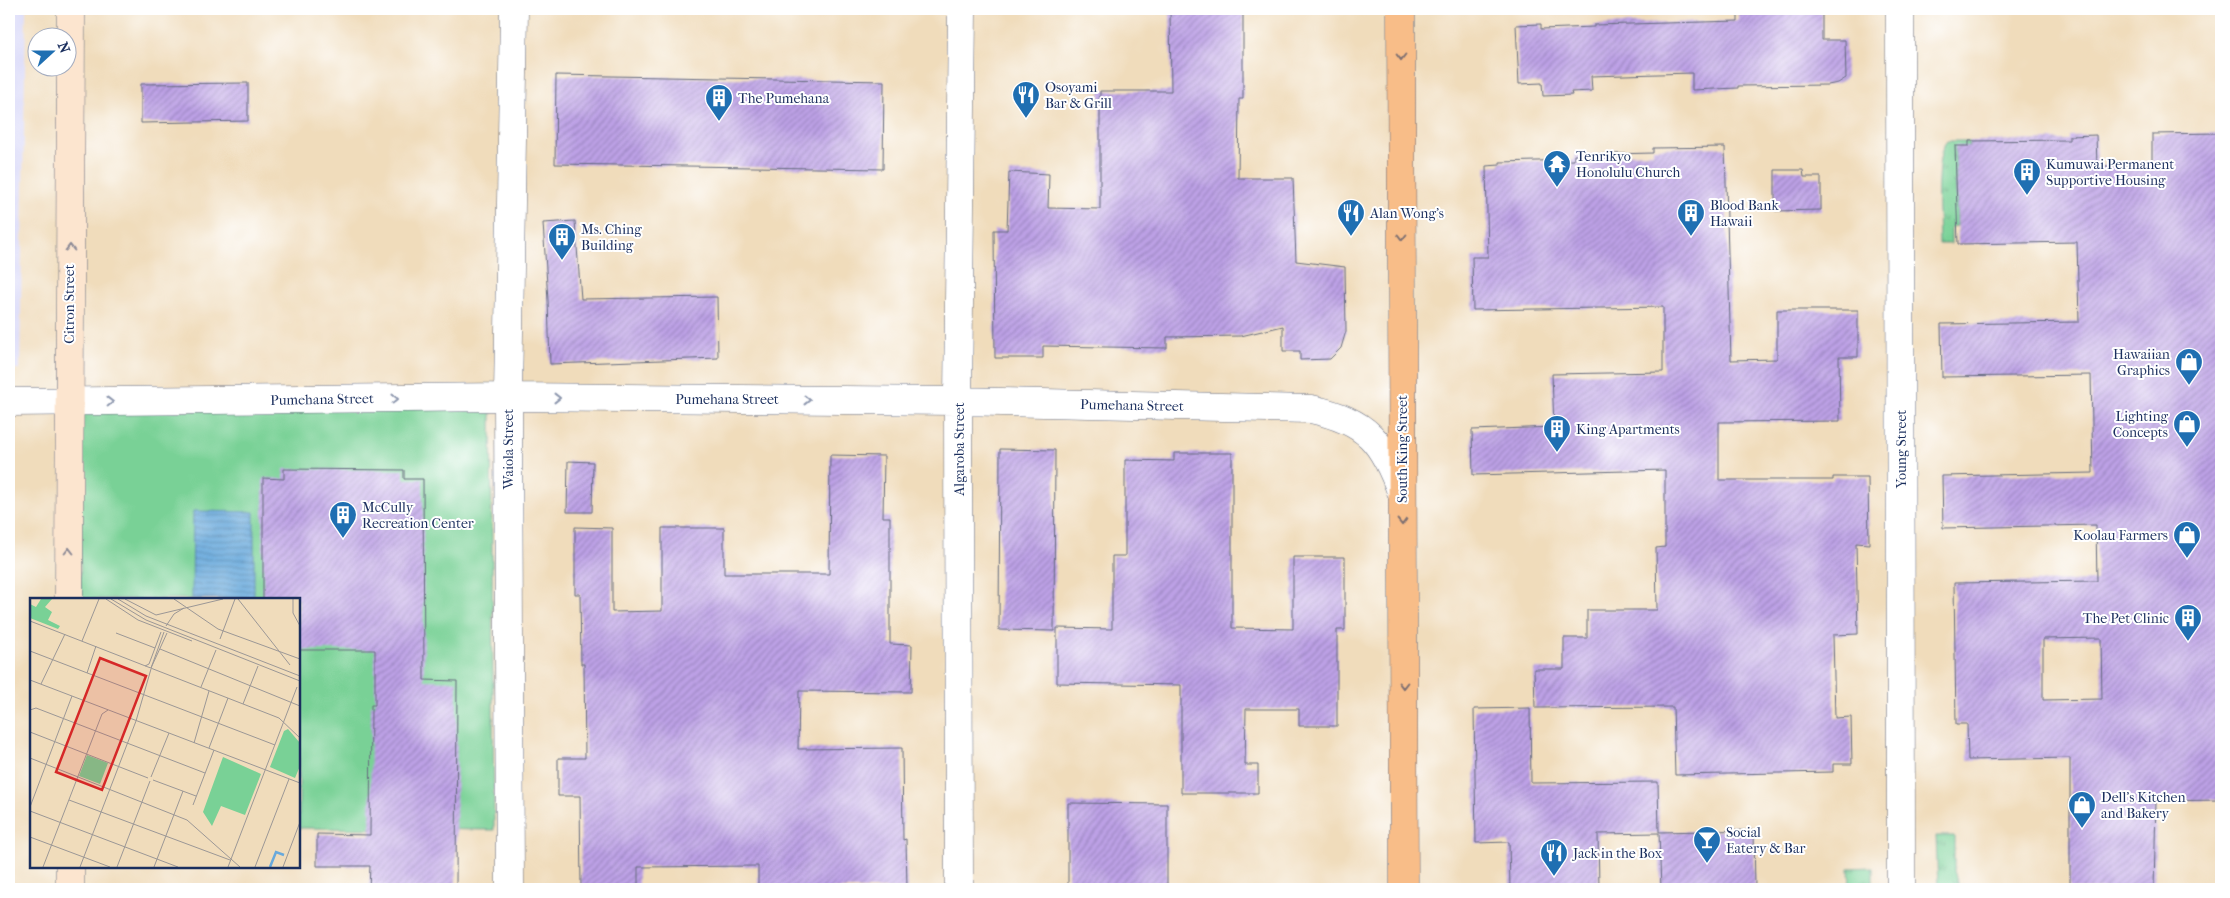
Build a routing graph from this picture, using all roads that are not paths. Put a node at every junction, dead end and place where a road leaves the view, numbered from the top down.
1 (71, 9) edge
2 (514, 9) edge
3 (962, 9) edge
4 (1401, 9) edge
5 (1900, 9) edge
6 (508, 397) junction
7 (958, 401) junction
8 (9, 402) edge
9 (68, 402) junction
10 (1402, 495) junction
11 (69, 598) edge
12 (70, 868) edge
13 (70, 889) edge
14 (510, 889) edge
15 (959, 889) edge
16 (1404, 889) edge
17 (1901, 889) edge

9 -> 1 street, Citron Street
2 - 6 street, Waiola Street
3 - 7 street, Algaroba Street
4 -> 10 main road, South King Street
5 - 17 street, Young Street
6 -> 7 street, Pumehana Street
9 -> 6 street, Pumehana Street
6 - 14 street, Waiola Street
7 - 10 street, Pumehana Street
7 - 15 street, Algaroba Street
8 - 9 street, Pumehana Street
11 -> 9 street, Citron Street
10 -> 16 main road, South King Street
12 - 13 street

